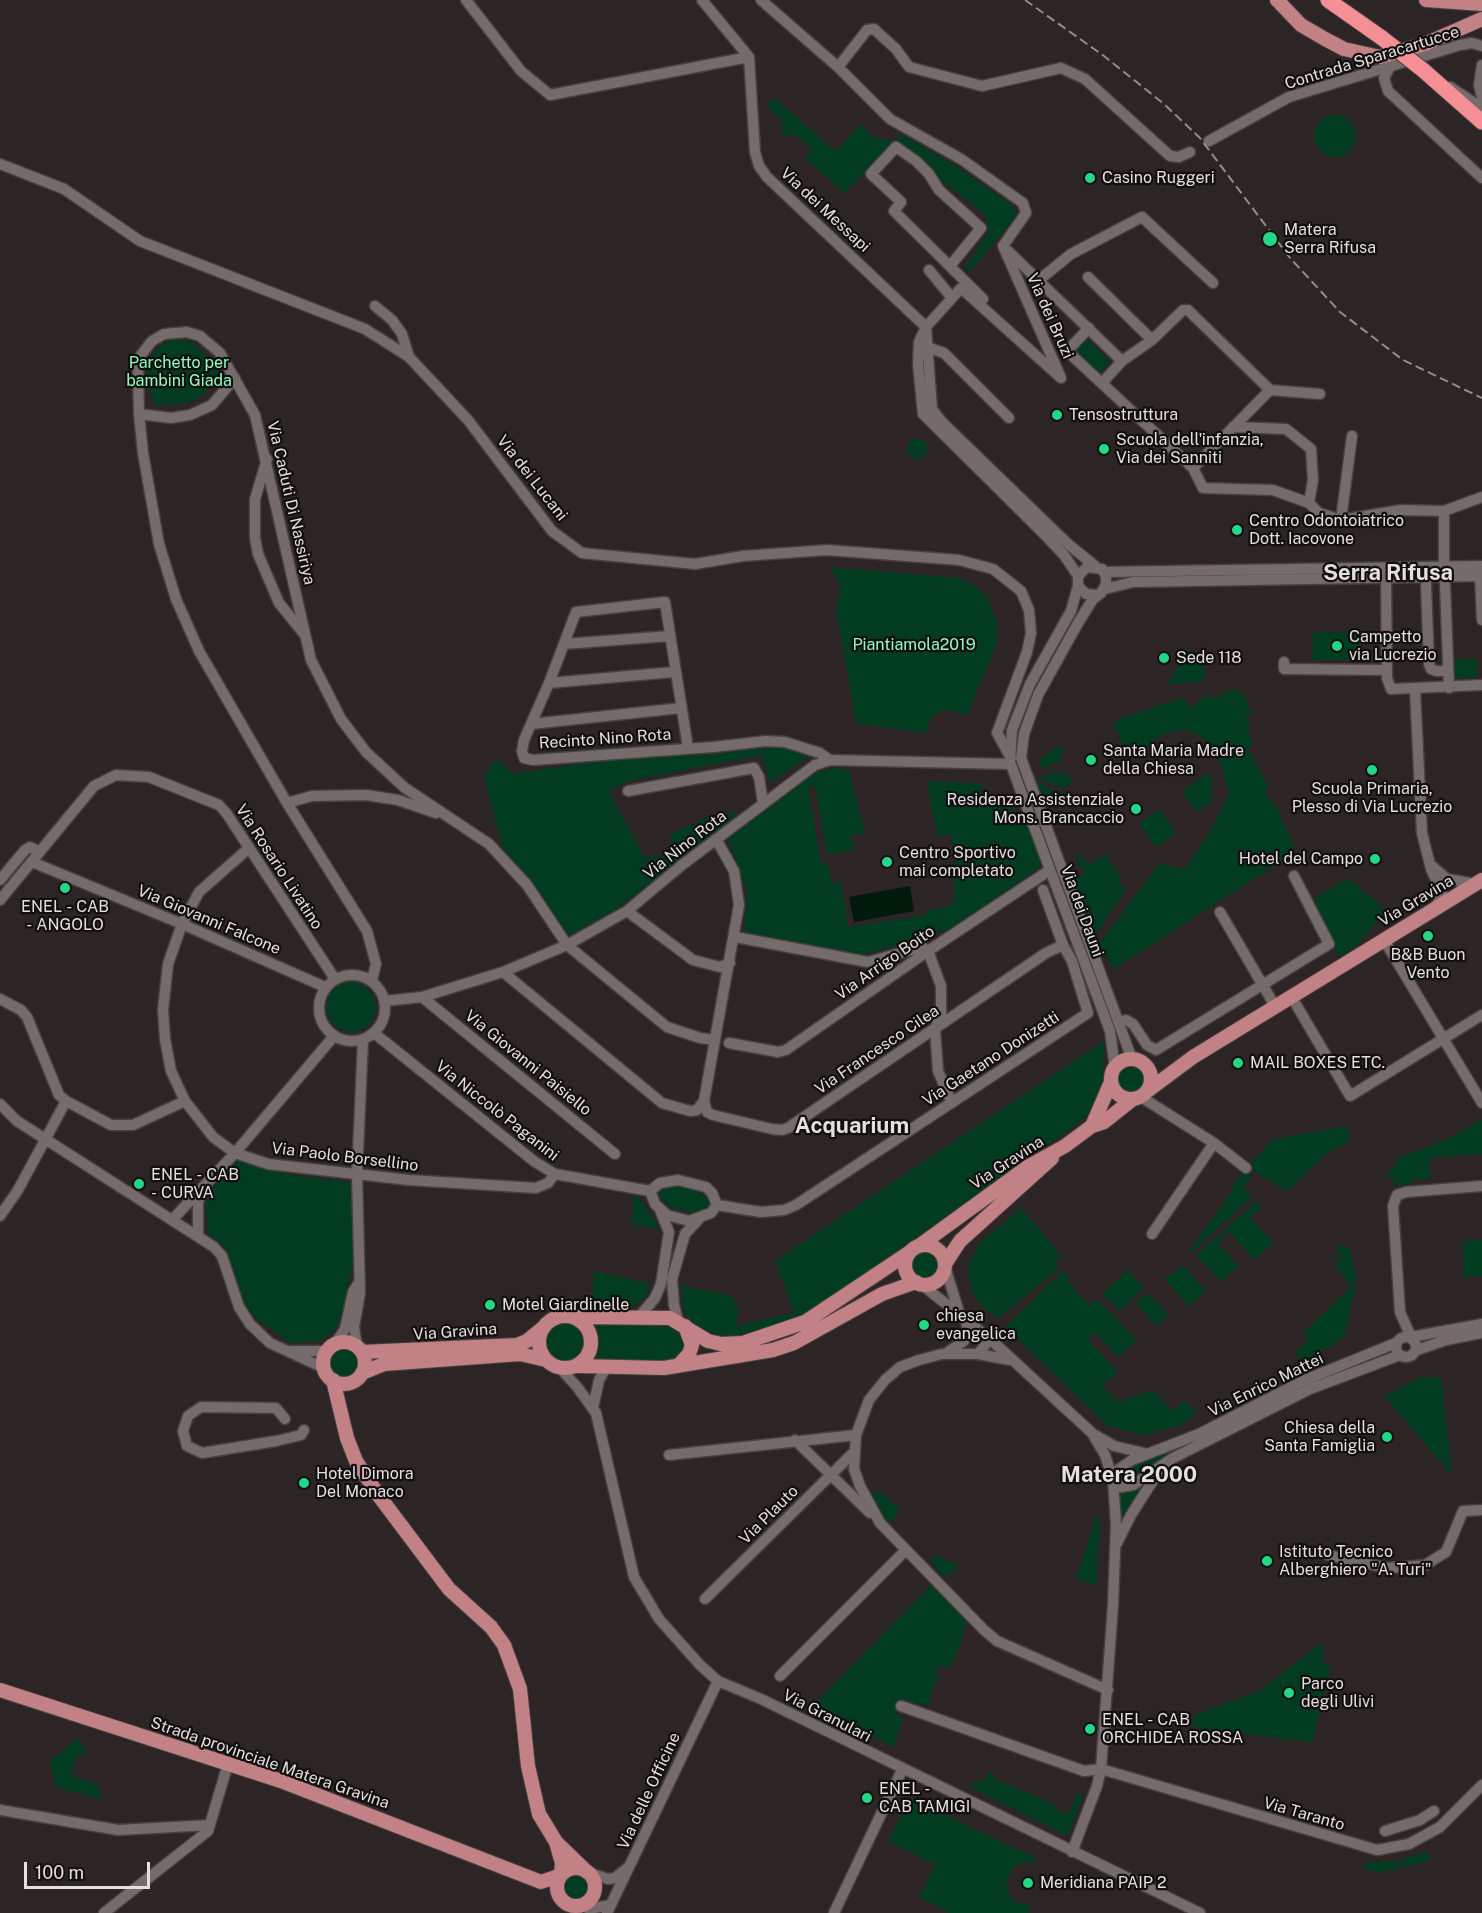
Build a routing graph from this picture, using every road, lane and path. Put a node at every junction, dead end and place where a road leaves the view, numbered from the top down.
1 (466, 0) edge
2 (702, 0) edge
3 (762, 0) edge
4 (1277, 0) edge
5 (1328, 0) edge
6 (1426, 0) edge
7 (1482, 4) edge
8 (1482, 19) edge
9 (1482, 46) edge
10 (749, 57) junction
11 (1391, 65) junction
12 (1482, 65) edge
13 (838, 68) junction
14 (1426, 72) junction
15 (1450, 94) junction
16 (1482, 98) edge
17 (1482, 108) edge
18 (1482, 122) edge
19 (1482, 133) edge
20 (1209, 141) dead end
21 (1190, 152) dead end
22 (0, 164) edge
23 (1482, 178) edge
24 (1003, 246) junction
25 (950, 266) junction
26 (929, 270) dead end
27 (1088, 278) dead end
28 (1039, 280) junction
29 (1213, 283) dead end
30 (952, 298) junction
31 (375, 306) dead end
32 (926, 327) junction
33 (1089, 328) junction
34 (1152, 340) junction
35 (927, 347) junction
36 (409, 357) junction
37 (1122, 361) junction
38 (235, 378) junction
39 (1061, 378) junction
40 (1102, 383) junction
41 (1270, 390) junction
42 (1320, 394) dead end
43 (139, 414) junction
44 (1009, 418) dead end
45 (1233, 427) junction
46 (1352, 436) dead end
47 (955, 441) junction
48 (267, 459) junction
49 (1193, 468) junction
50 (1482, 497) edge
51 (1309, 503) junction
52 (1444, 511) junction
53 (1341, 520) junction
54 (1051, 535) junction
55 (1444, 567) junction
56 (1100, 569) junction
57 (1478, 572) edge
58 (1386, 573) junction
59 (1235, 575) junction
60 (1078, 581) junction
61 (1426, 584) dead end
62 (1445, 584) dead end
63 (1101, 592) junction
64 (1482, 620) edge
65 (1070, 626) junction
66 (306, 635) junction
67 (669, 636) junction
68 (564, 644) junction
69 (1284, 662) dead end
70 (1387, 670) junction
71 (1448, 671) junction
72 (674, 672) junction
73 (549, 683) junction
74 (1482, 686) edge
75 (1449, 688) junction
76 (1415, 690) junction
77 (681, 708) junction
78 (531, 724) junction
79 (1011, 738) junction
80 (998, 740) junction
81 (688, 748) junction
82 (830, 760) junction
83 (1016, 762) junction
84 (628, 790) dead end
85 (287, 803) junction
86 (763, 803) junction
87 (442, 813) junction
88 (716, 838) junction
89 (249, 848) junction
90 (40, 852) junction
91 (32, 862) junction
92 (1430, 864) junction
93 (1050, 870) junction
94 (1294, 876) dead end
95 (0, 880) edge
96 (1059, 880) junction
97 (1479, 882) edge
98 (1043, 890) dead end
99 (0, 900) edge
100 (1436, 908) junction
101 (627, 911) junction
102 (1220, 912) dead end
103 (182, 924) junction
104 (735, 937) junction
105 (1383, 940) junction
106 (567, 945) junction
107 (1063, 945) junction
108 (928, 951) junction
109 (730, 963) junction
110 (503, 972) junction
111 (335, 979) junction
112 (372, 980) junction
113 (1262, 984) junction
114 (325, 987) junction
115 (1291, 996) junction
116 (422, 997) junction
117 (0, 999) edge
118 (385, 1000) junction
119 (1275, 1006) junction
120 (1482, 1015) edge
121 (1118, 1022) junction
122 (935, 1029) junction
123 (374, 1033) junction
124 (334, 1036) junction
125 (1443, 1039) junction
126 (363, 1040) junction
127 (715, 1040) junction
128 (729, 1043) dead end
129 (1190, 1059) junction
130 (1138, 1062) junction
131 (1115, 1068) junction
132 (1111, 1082) junction
133 (1140, 1096) junction
134 (66, 1101) junction
135 (185, 1101) junction
136 (704, 1101) junction
137 (952, 1103) junction
138 (1482, 1103) edge
139 (0, 1104) edge
140 (1092, 1126) junction
141 (47, 1138) junction
142 (1214, 1143) junction
143 (1065, 1146) junction
144 (235, 1153) junction
145 (615, 1154) dead end
146 (1246, 1168) dead end
147 (357, 1174) junction
148 (555, 1174) junction
149 (207, 1182) junction
150 (1482, 1186) edge
151 (650, 1191) junction
152 (717, 1205) junction
153 (660, 1210) junction
154 (0, 1216) edge
155 (699, 1218) junction
156 (173, 1219) junction
157 (1152, 1234) dead end
158 (198, 1235) junction
159 (915, 1249) junction
160 (945, 1266) junction
161 (919, 1283) junction
162 (358, 1284) junction
163 (962, 1315) junction
164 (575, 1317) junction
165 (639, 1317) junction
166 (682, 1324) junction
167 (1482, 1324) edge
168 (544, 1327) junction
169 (1482, 1333) edge
170 (1411, 1337) junction
171 (990, 1339) junction
172 (964, 1341) junction
173 (1396, 1343) junction
174 (332, 1348) junction
175 (360, 1349) junction
176 (1417, 1350) junction
177 (974, 1353) junction
178 (307, 1354) junction
179 (942, 1354) junction
180 (1400, 1355) junction
181 (546, 1360) junction
182 (1012, 1360) junction
183 (578, 1366) junction
184 (678, 1366) junction
185 (324, 1368) junction
186 (560, 1368) junction
187 (606, 1368) junction
188 (359, 1377) junction
189 (333, 1380) junction
190 (593, 1408) junction
191 (285, 1419) dead end
192 (344, 1419) junction
193 (304, 1430) dead end
194 (1092, 1433) junction
195 (856, 1435) junction
196 (795, 1440) junction
197 (854, 1452) junction
198 (669, 1455) dead end
199 (1148, 1455) junction
200 (1161, 1467) junction
201 (830, 1475) junction
202 (1113, 1480) junction
203 (1482, 1510) edge
204 (880, 1523) junction
205 (1115, 1549) junction
206 (906, 1550) junction
207 (1328, 1556) dead end
208 (705, 1599) dead end
209 (780, 1676) dead end
210 (718, 1682) junction
211 (0, 1690) edge
212 (1108, 1690) junction
213 (901, 1706) dead end
214 (228, 1764) junction
215 (902, 1770) junction
216 (1101, 1770) junction
217 (1482, 1785) edge
218 (0, 1810) edge
219 (1434, 1811) dead end
220 (210, 1825) junction
221 (1385, 1831) dead end
222 (556, 1842) junction
223 (1072, 1852) junction
224 (631, 1864) junction
225 (592, 1874) junction
226 (561, 1875) junction
227 (526, 1877) junction
228 (560, 1899) junction
229 (611, 1905) edge
230 (587, 1909) edge
231 (104, 1913) edge
232 (834, 1913) edge
233 (1200, 1913) edge

1 - 10 street
2 - 10 street
3 - 13 street
4 - 8 main road
5 - 14 highway, bridge
6 - 7 main road
9 - 11 street, Contrada Sparacartucce
10 - 32 street, Via dei Messapi
11 - 20 street, Contrada Sparacartucce
11 - 23 street
12 - 16 street
13 - 21 street
13 - 24 street
14 - 15 highway
14 - 17 street
15 - 18 highway
15 - 19 highway
22 - 36 street, Via dei Lucani
24 - 28 street, Via dei Bruzi
24 - 39 street, Via dei Bruzi
25 - 25 street
25 - 39 street
26 - 30 street
27 - 34 street
28 - 29 street
28 - 33 street, Via dei Bruzi
30 - 32 street
30 - 39 street, Via dei Bruzi
31 - 36 street
32 - 35 street
32 - 47 street
33 - 37 street, Via dei Bruzi
33 - 40 street
34 - 37 street
34 - 41 street
35 - 44 street
35 - 47 street
36 - 80 street, Via dei Lucani
37 - 40 street
38 - 43 street
38 - 43 street, Via Caduti Di Nassiriya
38 - 48 street, Via Caduti Di Nassiriya
40 - 49 street
41 - 42 street
41 - 45 street
43 - 85 street, Via Caduti Di Nassiriya
45 - 49 street
45 - 51 street
46 - 53 street
47 - 54 street
48 - 66 street, Via Caduti Di Nassiriya
48 - 66 street
49 - 51 street
50 - 52 street
51 - 53 street
52 - 53 street
52 - 55 street
54 - 56 street
54 - 60 street
55 - 57 street
55 - 58 street
56 - 59 street
56 - 60 street
56 - 63 street
57 - 58 street
57 - 64 street
58 - 59 street
58 - 70 street
59 - 63 street
60 - 63 street
60 - 65 street, Via dei Dauni
61 - 71 street
62 - 71 street
63 - 65 street, Via dei Dauni
65 - 79 street, Via dei Dauni
65 - 83 street, Via dei Dauni
66 - 87 street, Via Caduti Di Nassiriya
67 - 68 street
67 - 68 street, Recinto Nino Rota
67 - 72 street, Recinto Nino Rota
68 - 73 street, Recinto Nino Rota
69 - 70 street
70 - 76 street
71 - 75 street
72 - 73 street
72 - 77 street, Recinto Nino Rota
73 - 78 street, Recinto Nino Rota
74 - 75 street
75 - 76 street
76 - 92 street
77 - 78 street, Recinto Nino Rota
77 - 81 street, Recinto Nino Rota
78 - 81 street, Recinto Nino Rota
79 - 80 street
79 - 83 street, Via dei Dauni
80 - 83 street
81 - 82 street, Recinto Nino Rota
82 - 83 street, Via Nino Rota
82 - 86 street, Via Nino Rota
83 - 93 street, Via dei Dauni
83 - 96 street, Via dei Dauni
84 - 86 street
85 - 87 street
85 - 112 street, Via Caduti Di Nassiriya
86 - 88 street, Via Nino Rota
87 - 106 street, Via Caduti Di Nassiriya
88 - 101 street, Via Nino Rota
88 - 104 street
89 - 90 street, Via Rosario Livatino
89 - 103 street, Via Paolo Borsellino
89 - 111 street, Via Rosario Livatino
90 - 91 street, Via Rosario Livatino
90 - 95 street
91 - 99 street, Via Rosario Livatino
91 - 103 street, Via Giovanni Falcone
92 - 97 street
92 - 100 street
93 - 96 street, Via dei Dauni
93 - 108 street, Via Arrigo Boito
94 - 113 street
96 - 121 street, Via dei Dauni
96 - 131 street, Via dei Dauni
97 - 100 main road, Via Gravina
98 - 107 street
100 - 105 main road, Via Gravina
101 - 106 street, Via Nino Rota
101 - 109 street
102 - 113 street
103 - 114 street, Via Giovanni Falcone
103 - 135 street, Via Paolo Borsellino
104 - 108 street
104 - 109 street
105 - 115 main road, Via Gravina
105 - 125 street
106 - 110 street, Via Nino Rota
106 - 127 street, Via Caduti Di Nassiriya
107 - 122 street, Via Francesco Cilea
107 - 137 street, Via Gaetano Donizetti
108 - 122 street
108 - 128 street, Via Arrigo Boito
109 - 127 street
110 - 116 street, Via Nino Rota
110 - 136 street
111 - 112 street
111 - 114 street
112 - 118 street
113 - 119 street
113 - 121 street
114 - 124 street
115 - 119 main road, Via Gravina
115 - 125 street
116 - 118 street, Via Nino Rota
116 - 145 street, Via Giovanni Paisiello
117 - 134 street
118 - 123 street
119 - 129 main road, Via Gravina
120 - 125 street
121 - 130 street, Via dei Dauni
122 - 136 street, Via Francesco Cilea
122 - 137 street
123 - 126 street
123 - 148 street, Via Niccolò Paganini
124 - 126 street
124 - 144 street
125 - 138 street
126 - 147 street
127 - 136 street
129 - 130 main road
129 - 133 main road
130 - 131 main road
130 - 133 main road
131 - 132 main road
132 - 133 main road
132 - 140 main road
133 - 140 main road
133 - 142 street
134 - 135 street
134 - 141 street
135 - 144 street, Via Paolo Borsellino
137 - 152 street, Via Gaetano Donizetti
139 - 141 street
140 - 143 main road
141 - 154 street
141 - 156 street
142 - 146 street
142 - 157 street
143 - 159 main road, Via Gravina
143 - 160 main road, Via Gravina
144 - 147 street, Via Paolo Borsellino
144 - 149 street
147 - 148 street, Via Paolo Borsellino
147 - 162 street
148 - 151 street, Via Niccolò Paganini
149 - 156 street
149 - 158 street
150 - 170 street
151 - 152 street
151 - 153 street
152 - 155 street
153 - 155 street
153 - 165 street
155 - 166 street
156 - 158 street
158 - 178 street
159 - 160 main road
159 - 161 main road
159 - 166 main road, Via Gravina
160 - 161 main road
160 - 163 street
161 - 163 street
161 - 184 main road
162 - 174 street
162 - 175 street
163 - 171 street
163 - 172 street
164 - 165 main road, Via Gravina
164 - 168 main road
164 - 183 main road
165 - 166 main road, Via Gravina
166 - 184 main road
167 - 170 street
168 - 175 main road, Via Gravina
168 - 181 main road
169 - 176 street
170 - 173 street
170 - 176 street
171 - 177 street
171 - 182 street
172 - 177 street
172 - 179 street
173 - 180 street
173 - 199 street, Via Enrico Mattei
174 - 175 main road
174 - 178 street
174 - 185 main road
175 - 188 main road
176 - 180 street
177 - 179 street
177 - 182 street
178 - 185 street
179 - 195 street
180 - 200 street, Via Enrico Mattei
181 - 186 main road
181 - 188 main road, Via Gravina
182 - 194 street
183 - 186 main road
183 - 187 main road
184 - 187 main road
185 - 189 main road
186 - 190 street
187 - 190 street
188 - 189 main road
188 - 192 main road
189 - 192 main road
190 - 210 street, Via Granulari
191 - 193 street
192 - 222 main road
194 - 199 street
194 - 202 street
195 - 196 street
195 - 197 street
196 - 198 street
196 - 201 street
197 - 201 street, Via Plauto
197 - 204 street
199 - 202 street, Via Enrico Mattei
200 - 202 street, Via Enrico Mattei
200 - 205 street, Via Enrico Mattei
201 - 204 street
201 - 208 street, Via Plauto
202 - 205 street
203 - 207 street
204 - 206 street
205 - 212 street
206 - 209 street
206 - 212 street
210 - 215 street, Via Granulari
210 - 224 street, Via delle Officine
211 - 214 main road, Strada provinciale Matera Gravina
212 - 216 street
213 - 216 street, Via Taranto
214 - 220 street
214 - 227 main road, Strada provinciale Matera Gravina
215 - 223 street, Via Granulari
215 - 232 street
216 - 217 street, Via Taranto
216 - 223 street
218 - 220 street
219 - 221 street
220 - 231 street
222 - 225 main road
222 - 226 main road
223 - 233 street, Via Granulari
224 - 225 street
224 - 229 street, Via delle Officine
225 - 226 main road
225 - 229 street
225 - 230 main road
226 - 227 main road
226 - 228 main road
227 - 228 main road
228 - 230 main road
229 - 230 street

